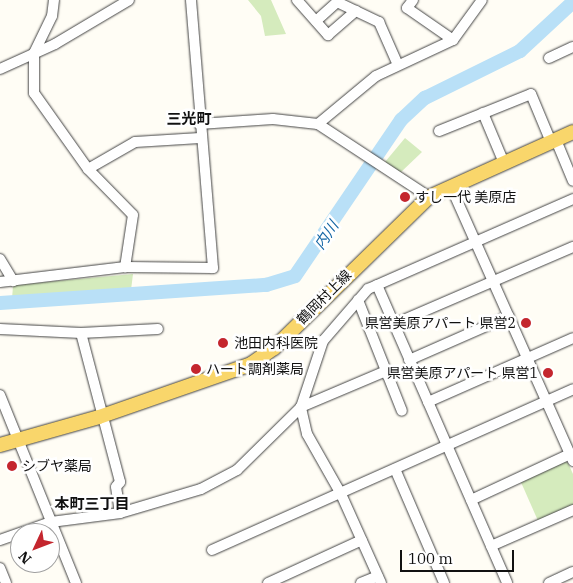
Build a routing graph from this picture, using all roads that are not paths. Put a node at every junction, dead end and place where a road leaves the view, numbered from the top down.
1 (54, 0) edge
2 (128, 0) edge
3 (190, 0) edge
4 (296, 0) edge
5 (413, 0) edge
6 (482, 0) edge
7 (338, 1) edge
8 (356, 11) junction
9 (316, 22) junction
10 (453, 40) junction
11 (573, 47) edge
12 (34, 53) junction
13 (549, 58) dead end
14 (398, 65) junction
15 (0, 69) edge
16 (483, 113) junction
17 (199, 124) junction
18 (318, 124) junction
19 (439, 131) dead end
20 (573, 132) edge
21 (200, 138) junction
22 (553, 141) junction
23 (504, 163) junction
24 (88, 169) junction
25 (573, 181) edge
26 (451, 187) junction
27 (429, 197) junction
28 (573, 198) edge
29 (476, 242) junction
30 (573, 247) edge
31 (0, 260) edge
32 (125, 267) junction
33 (493, 281) junction
34 (0, 282) edge
35 (13, 282) junction
36 (377, 285) junction
37 (358, 300) junction
38 (509, 316) junction
39 (394, 324) junction
40 (158, 329) dead end
41 (0, 330) edge
42 (81, 333) junction
43 (573, 338) edge
44 (528, 358) junction
45 (409, 360) junction
46 (386, 371) junction
47 (573, 389) edge
48 (0, 395) edge
49 (547, 401) junction
50 (428, 402) junction
51 (301, 407) junction
52 (402, 411) dead end
53 (99, 417) junction
54 (19, 441) junction
55 (0, 445) edge
56 (447, 446) junction
57 (572, 458) edge
58 (395, 469) junction
59 (341, 494) junction
60 (471, 500) junction
61 (573, 510) edge
62 (120, 513) junction
63 (52, 522) junction
64 (0, 540) edge
65 (362, 540) junction
66 (491, 546) junction
67 (212, 550) dead end
68 (0, 568) edge
69 (573, 572) edge
70 (380, 580) edge
71 (6, 583) edge
72 (76, 583) edge
73 (268, 583) edge
74 (361, 583) edge
75 (444, 583) edge
76 (507, 583) edge
77 (549, 583) edge

1 - 12 street
2 - 12 street
3 - 17 street
4 - 9 street
5 - 10 street
6 - 10 street
7 - 8 street
7 - 9 street
8 - 9 street
8 - 14 street
10 - 14 street
11 - 13 street
12 - 15 street
12 - 24 street
14 - 18 street
16 - 19 street
16 - 22 street
16 - 23 street
17 - 18 street
17 - 21 street
18 - 27 street
20 - 22 main road, 鶴岡村上線
21 - 24 street
21 - 32 street
22 - 23 main road, 鶴岡村上線
22 - 25 street
23 - 26 main road, 鶴岡村上線
24 - 32 street
26 - 27 main road, 鶴岡村上線
26 - 29 street
27 - 53 main road, 鶴岡村上線
28 - 29 street
29 - 33 street
29 - 36 street
30 - 33 street
31 - 35 street
32 - 35 street
33 - 38 street
33 - 39 street
34 - 35 street
36 - 37 street
36 - 39 street
37 - 46 street
37 - 51 street
38 - 44 street
38 - 45 street
39 - 45 street
40 - 42 street
41 - 42 street
42 - 53 street
43 - 44 street
44 - 49 street
44 - 50 street
45 - 50 street
46 - 51 street
46 - 52 street
47 - 49 street
48 - 54 street
49 - 56 street
49 - 57 street
50 - 56 street
51 - 59 street
51 - 62 street
53 - 54 main road, 鶴岡村上線
53 - 62 street
54 - 55 main road, 鶴岡村上線
54 - 63 street
56 - 58 street
56 - 60 street
57 - 60 street
58 - 59 street
58 - 75 street
59 - 65 street
59 - 67 street
60 - 66 street
61 - 66 street
62 - 63 street
63 - 64 street
63 - 72 street
65 - 70 street
65 - 73 street
66 - 76 street
68 - 71 street
69 - 77 street
70 - 74 street

